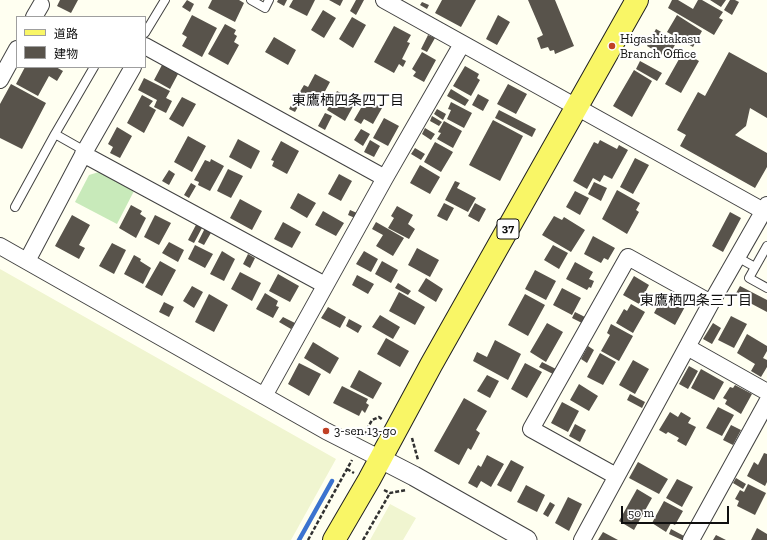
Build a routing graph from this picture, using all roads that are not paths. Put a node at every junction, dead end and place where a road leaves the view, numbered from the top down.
1 (165, 0) edge
2 (251, 0) edge
3 (270, 0) edge
4 (384, 0) edge
5 (637, 0) edge
6 (146, 31) edge
7 (462, 44) junction
8 (146, 47) edge
9 (9, 56) edge
10 (93, 68) edge
11 (132, 68) edge
12 (0, 80) edge
13 (577, 108) junction
14 (55, 134) junction
15 (84, 152) junction
16 (385, 178) junction
17 (15, 207) dead end
18 (766, 209) edge
19 (0, 246) edge
20 (767, 246) edge
21 (737, 257) junction
22 (27, 261) junction
23 (755, 267) junction
24 (325, 285) junction
25 (767, 288) edge
26 (711, 303) junction
27 (687, 347) junction
28 (767, 392) edge
29 (264, 396) junction
30 (767, 402) edge
31 (381, 459) junction
32 (616, 476) junction
33 (334, 540) edge
34 (527, 540) edge
35 (582, 540) edge
36 (691, 540) edge

1 - 6 lane
2 - 3 lane
4 - 7 street
5 - 13 main road, 37
7 - 13 street
7 - 16 street
8 - 16 street
9 - 12 street
10 - 14 lane
11 - 15 street
13 - 18 street
13 - 31 main road, 37
14 - 15 lane
14 - 17 lane
15 - 22 street
15 - 24 street
16 - 24 street
18 - 21 street
19 - 22 street
20 - 23 lane
21 - 23 lane
21 - 26 street
22 - 29 street
23 - 25 lane
24 - 29 street
26 - 27 street
26 - 32 street
27 - 28 street
27 - 32 street
29 - 31 street
30 - 36 street
31 - 33 main road, 37
31 - 34 street
32 - 35 street

